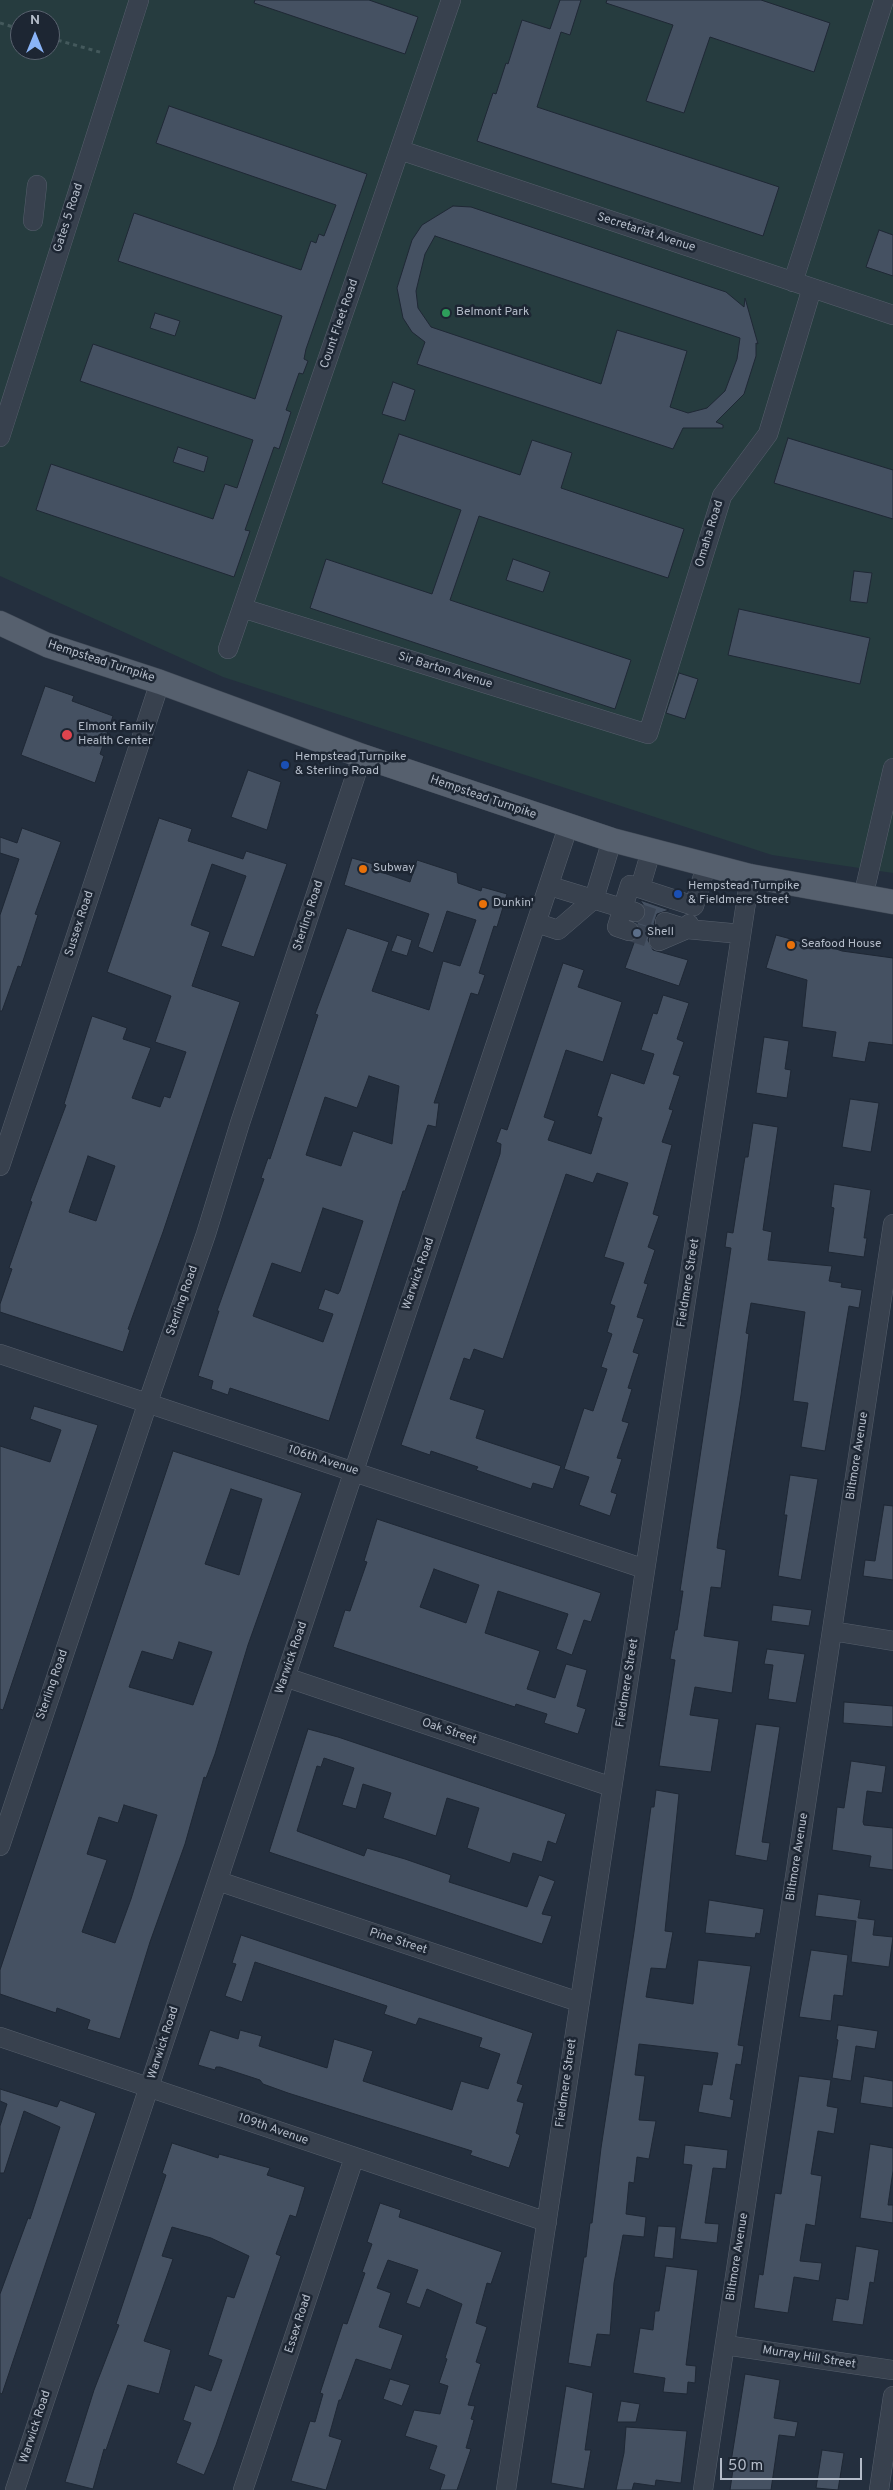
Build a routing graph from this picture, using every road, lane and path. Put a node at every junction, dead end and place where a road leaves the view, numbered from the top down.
1 (139, 0) edge
2 (451, 0) edge
3 (885, 1) edge
4 (60, 41) edge
5 (120, 58) junction
6 (400, 150) junction
7 (37, 185) dead end
8 (33, 221) dead end
9 (793, 282) junction
10 (812, 288) junction
11 (893, 315) edge
12 (0, 436) edge
13 (242, 608) junction
14 (0, 623) edge
15 (228, 649) dead end
16 (160, 682) junction
17 (648, 734) joint
18 (362, 756) junction
19 (893, 768) edge
20 (568, 827) junction
21 (612, 840) junction
22 (651, 851) junction
23 (706, 866) junction
24 (750, 876) junction
25 (550, 886) junction
26 (640, 888) junction
27 (863, 897) junction
28 (594, 899) junction
29 (893, 902) edge
30 (694, 906) junction
31 (629, 910) junction
32 (665, 922) tunnel mouth
33 (537, 923) junction
34 (687, 929) junction
35 (629, 931) dead end
36 (741, 934) junction
37 (658, 941) tunnel mouth
38 (0, 1166) edge
39 (893, 1224) edge
40 (0, 1354) edge
41 (148, 1402) junction
42 (354, 1470) junction
43 (645, 1569) junction
44 (832, 1631) junction
45 (893, 1641) edge
46 (285, 1677) junction
47 (612, 1787) junction
48 (0, 1846) edge
49 (218, 1882) junction
50 (579, 2002) junction
51 (0, 2037) edge
52 (149, 2088) junction
53 (354, 2158) junction
54 (546, 2222) junction
55 (725, 2345) junction
56 (893, 2370) edge
57 (893, 2396) edge
58 (15, 2490) edge
59 (243, 2490) edge
60 (506, 2490) edge
61 (704, 2490) edge
62 (879, 2490) edge

1 - 5 street, Gates 5 Road
2 - 6 street, Count Fleet Road
3 - 9 street
4 - 5 path
5 - 12 street, Gates 5 Road
6 - 9 street, Secretariat Avenue
6 - 13 street, Count Fleet Road
7 - 8 street
9 - 10 street, Secretariat Avenue
10 - 11 street, Secretariat Avenue
10 - 17 street, Omaha Road
13 - 15 street, Count Fleet Road
13 - 17 street, Sir Barton Avenue
14 - 16 main road, Hempstead Turnpike
16 - 18 main road, Hempstead Turnpike
16 - 38 street, Sussex Road
18 - 20 main road, Hempstead Turnpike
18 - 41 street, Sterling Road
19 - 27 street
20 - 21 main road, Hempstead Turnpike
20 - 25 street, Warwick Road
21 - 22 main road, Hempstead Turnpike
21 - 28 street
22 - 23 main road, Hempstead Turnpike
22 - 26 street
23 - 24 main road, Hempstead Turnpike
23 - 30 street
24 - 27 main road, Hempstead Turnpike
24 - 36 street, Fieldmere Street
25 - 28 street
25 - 33 street, Warwick Road
26 - 30 street
26 - 31 street
27 - 29 main road, Hempstead Turnpike
28 - 31 street
28 - 33 street
30 - 34 street
31 - 35 street
32 - 34 street
33 - 42 street, Warwick Road
34 - 36 street
34 - 37 street
36 - 43 street, Fieldmere Street
39 - 44 street, Biltmore Avenue
40 - 41 street, 106th Avenue
41 - 42 street, 106th Avenue
41 - 48 street, Sterling Road
42 - 43 street, 106th Avenue
42 - 46 street, Warwick Road
43 - 47 street, Fieldmere Street
44 - 45 street
44 - 55 street, Biltmore Avenue
46 - 47 street, Oak Street
46 - 49 street, Warwick Road
47 - 50 street, Fieldmere Street
49 - 50 street, Pine Street
49 - 52 street, Warwick Road
50 - 54 street, Fieldmere Street
51 - 52 street, 109th Avenue
52 - 53 street, 109th Avenue
52 - 58 street, Warwick Road
53 - 54 street, 109th Avenue
53 - 59 street, Essex Road
54 - 60 street, Fieldmere Street
55 - 56 street, Murray Hill Street
55 - 61 street, Biltmore Avenue
57 - 62 street

